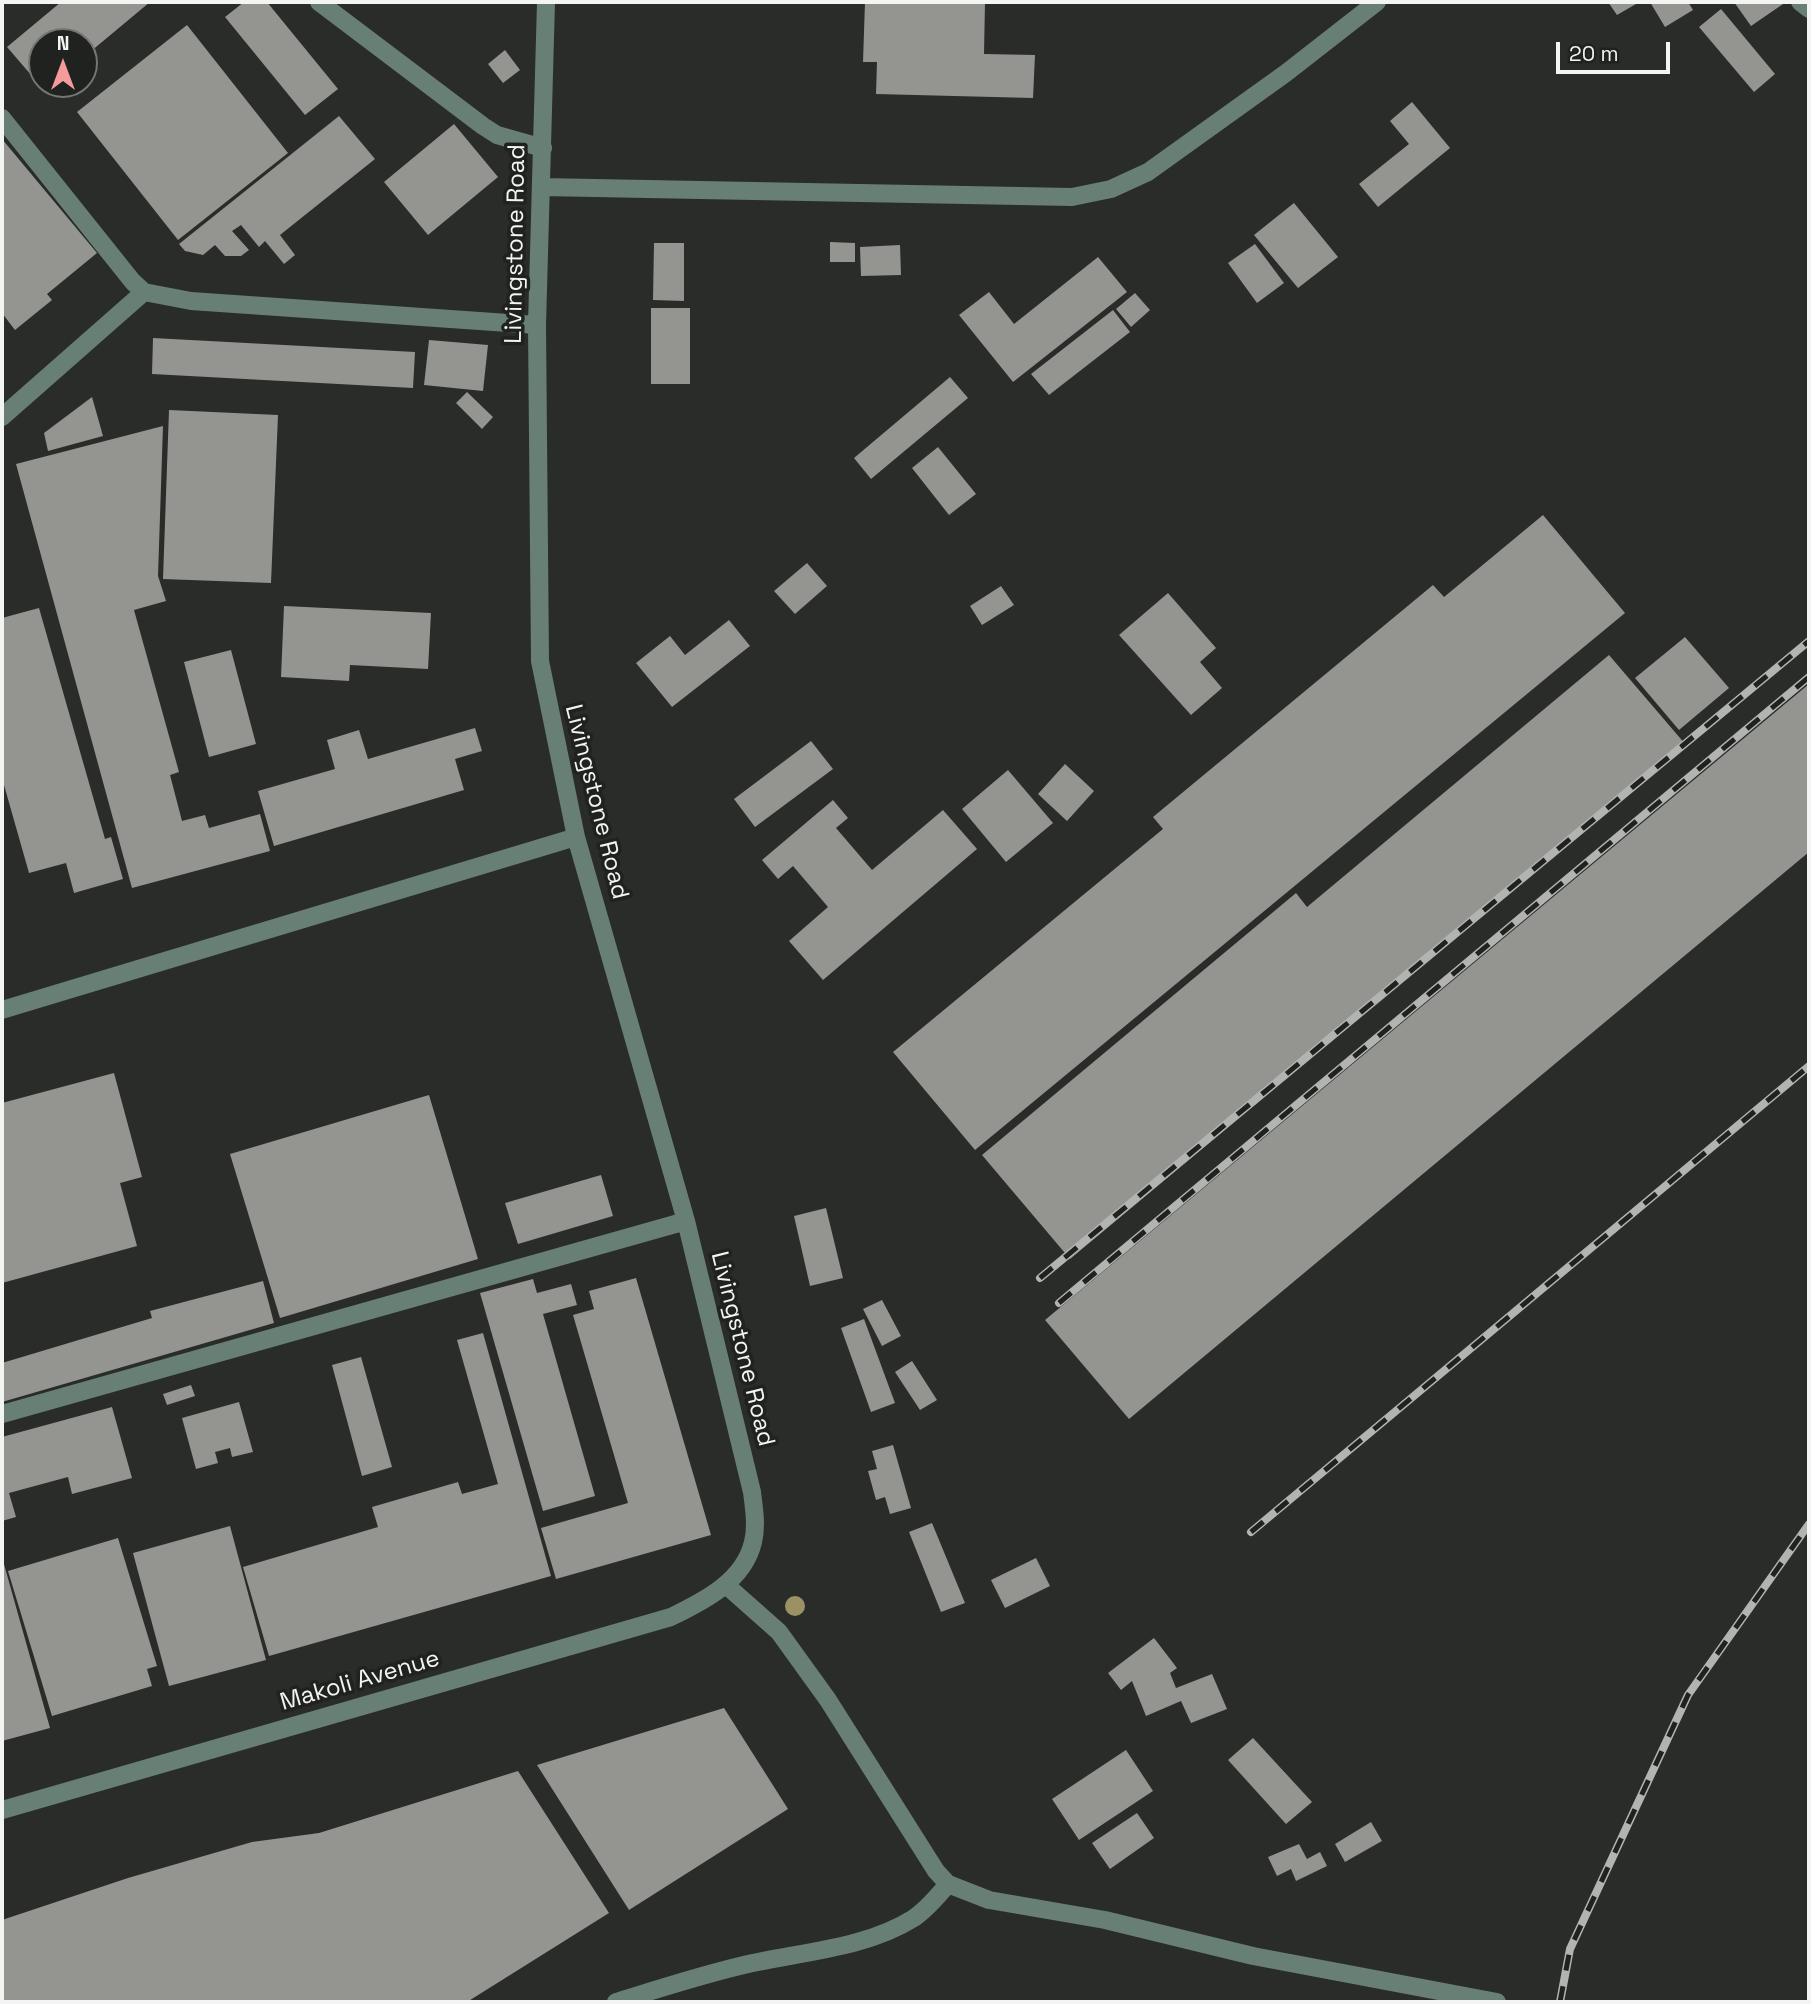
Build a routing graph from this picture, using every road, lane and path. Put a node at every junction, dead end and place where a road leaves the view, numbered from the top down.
1 (319, 2) edge
2 (546, 2) edge
3 (1377, 2) edge
4 (1800, 2) edge
5 (1809, 9) edge
6 (2, 118) edge
7 (543, 148) junction
8 (541, 187) junction
9 (144, 292) junction
10 (537, 325) junction
11 (2, 417) edge
12 (576, 838) junction
13 (2, 1010) edge
14 (686, 1221) junction
15 (2, 1414) edge
16 (726, 1585) junction
17 (2, 1810) edge
18 (948, 1884) junction
19 (616, 2002) edge
20 (1497, 2002) edge

1 - 7 street
2 - 7 street, Livingstone Road
3 - 8 street
4 - 5 street
6 - 9 street
7 - 8 street, Livingstone Road
8 - 10 street, Livingstone Road
9 - 10 street
9 - 11 street
10 - 12 street, Livingstone Road
12 - 13 street
12 - 14 street, Livingstone Road
14 - 15 street
14 - 16 street, Livingstone Road
16 - 17 street, Makoli Avenue
16 - 18 street
18 - 19 street
18 - 20 street

